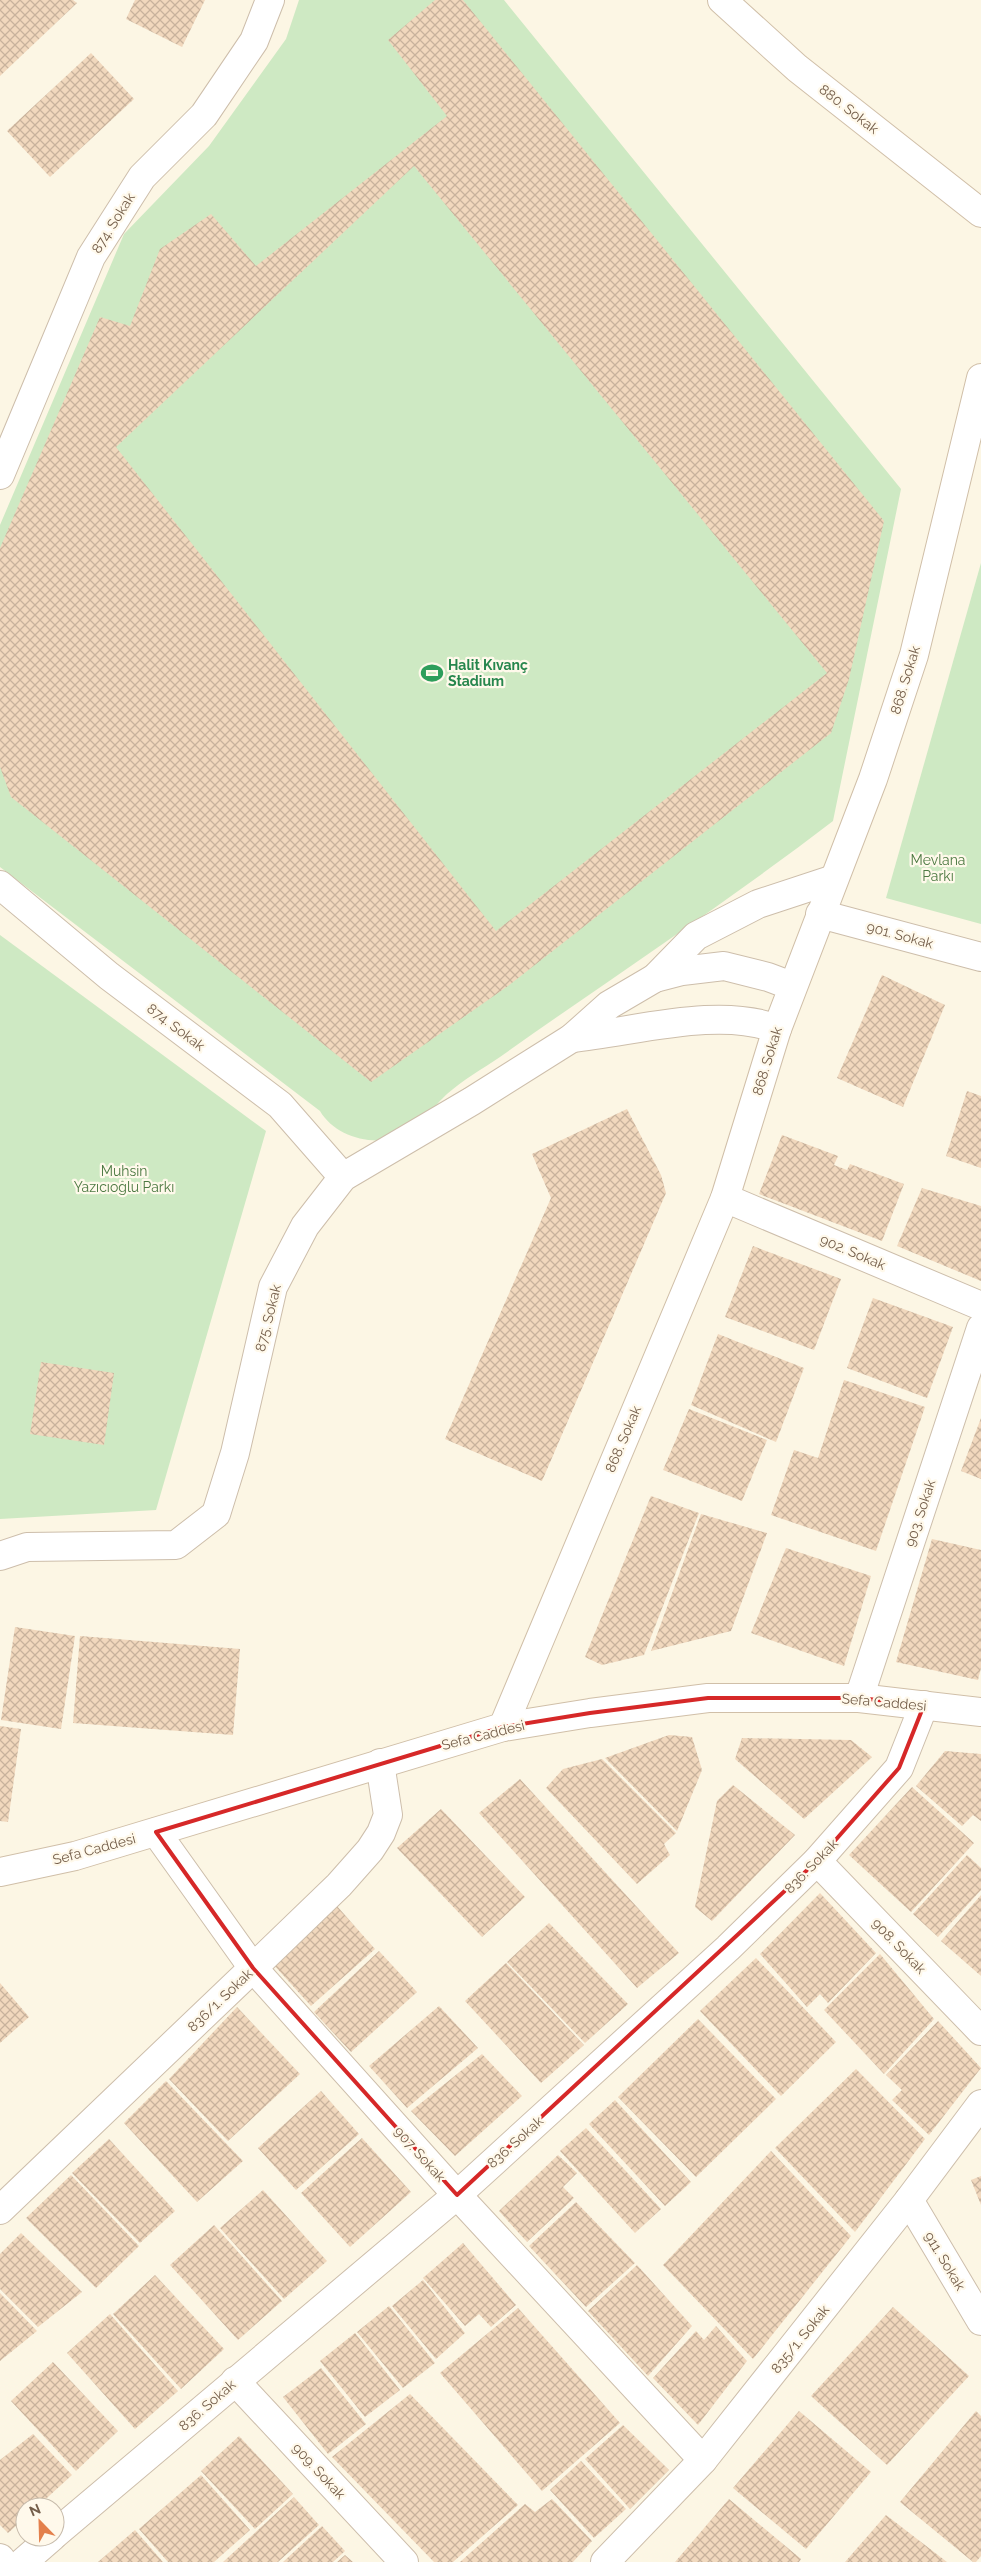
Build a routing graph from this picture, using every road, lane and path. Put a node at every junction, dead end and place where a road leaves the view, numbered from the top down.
1 (270, 0) edge
2 (722, 0) edge
3 (981, 213) edge
4 (981, 378) edge
5 (0, 475) edge
6 (834, 879) junction
7 (0, 885) edge
8 (820, 914) junction
9 (981, 956) edge
10 (655, 978) junction
11 (792, 986) junction
12 (777, 1029) junction
13 (572, 1038) junction
14 (343, 1177) junction
15 (725, 1198) junction
16 (981, 1306) edge
17 (981, 1328) edge
18 (0, 1556) edge
19 (859, 1698) junction
20 (924, 1705) junction
21 (981, 1712) edge
22 (503, 1727) junction
23 (380, 1763) junction
24 (156, 1832) junction
25 (817, 1862) junction
26 (0, 1872) edge
27 (253, 1968) junction
28 (981, 2031) edge
29 (981, 2104) edge
30 (457, 2195) junction
31 (909, 2200) junction
32 (0, 2210) edge
33 (981, 2321) edge
34 (235, 2381) junction
35 (703, 2460) junction
36 (65, 2526) edge
37 (40, 2547) edge
38 (0, 2558) edge
39 (3, 2562) edge
40 (23, 2562) edge
41 (404, 2562) edge
42 (605, 2562) edge

1 - 5 street, 874. Sokak
2 - 3 street, 880. Sokak
4 - 6 street, 868. Sokak
6 - 8 street, 868. Sokak
6 - 10 street
7 - 14 street, 874. Sokak
8 - 9 street, 901. Sokak
8 - 11 street, 868. Sokak
10 - 11 street
10 - 13 street, 875. Sokak
11 - 12 street, 868. Sokak
12 - 13 street
12 - 15 street, 868. Sokak
13 - 14 street, 875. Sokak
14 - 18 street, 875. Sokak
15 - 16 street, 902. Sokak
15 - 22 street, 868. Sokak
17 - 19 street, 903. Sokak
19 - 20 street, Sefa Caddesi
19 - 22 street, Sefa Caddesi
20 - 21 street, Sefa Caddesi
20 - 25 street, 836. Sokak
22 - 23 street, Sefa Caddesi
23 - 24 street, Sefa Caddesi
23 - 27 street, 836/1. Sokak
24 - 26 street, Sefa Caddesi
24 - 27 street, 907. Sokak
25 - 28 street, 908. Sokak
25 - 30 street, 836. Sokak
27 - 30 street, 907. Sokak
27 - 32 street, 836/1. Sokak
29 - 31 street, 835/1. Sokak
30 - 34 street, 836. Sokak
30 - 35 street, 907. Sokak
31 - 33 street, 911. Sokak
31 - 35 street, 835/1. Sokak
34 - 36 street, 836. Sokak
34 - 41 street, 909. Sokak
35 - 42 street, 835/1. Sokak
37 - 40 street
38 - 39 street

